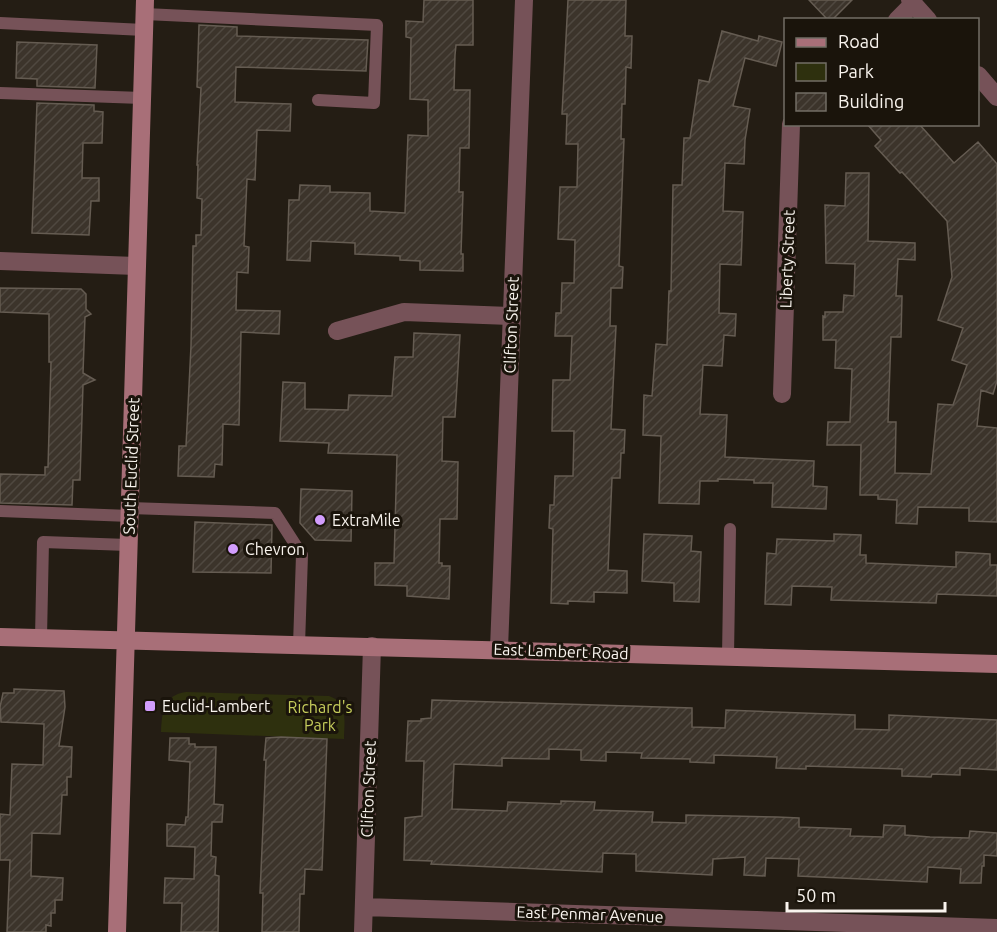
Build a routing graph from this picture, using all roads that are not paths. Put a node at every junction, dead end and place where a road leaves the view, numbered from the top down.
1 (524, 0) edge
2 (912, 2) edge
3 (145, 15) edge
4 (899, 18) edge
5 (926, 18) edge
6 (0, 23) edge
7 (979, 76) edge
8 (0, 93) edge
9 (997, 97) edge
10 (142, 98) junction
11 (318, 100) dead end
12 (791, 126) edge
13 (0, 261) edge
14 (136, 266) junction
15 (511, 316) junction
16 (337, 331) dead end
17 (782, 394) dead end
18 (0, 511) edge
19 (130, 512) junction
20 (730, 529) dead end
21 (128, 544) junction
22 (0, 637) edge
23 (41, 637) junction
24 (125, 640) junction
25 (299, 645) junction
26 (372, 646) junction
27 (499, 649) junction
28 (728, 656) junction
29 (997, 664) edge
30 (364, 907) junction
31 (997, 928) edge
32 (117, 932) edge
33 (363, 932) edge

1 - 15 street, Clifton Street
2 - 4 street
2 - 5 street
3 - 6 lane
3 - 10 main road, South Euclid Street
3 - 11 lane
7 - 9 street
8 - 10 lane
10 - 14 main road, South Euclid Street
12 - 17 street, Liberty Street
13 - 14 street
14 - 19 main road, South Euclid Street
15 - 16 street
15 - 27 street, Clifton Street
18 - 19 lane
19 - 21 main road, South Euclid Street
19 - 25 lane
20 - 28 lane
21 - 23 lane
21 - 24 main road, South Euclid Street
22 - 23 main road, East Lambert Road
23 - 24 main road, East Lambert Road
24 - 25 main road, East Lambert Road
24 - 32 main road, South Euclid Street
25 - 26 main road, East Lambert Road
26 - 27 main road, East Lambert Road
26 - 30 street, Clifton Street
27 - 28 main road, East Lambert Road
28 - 29 main road, East Lambert Road
30 - 31 street, East Penmar Avenue
30 - 33 street, Clifton Street

